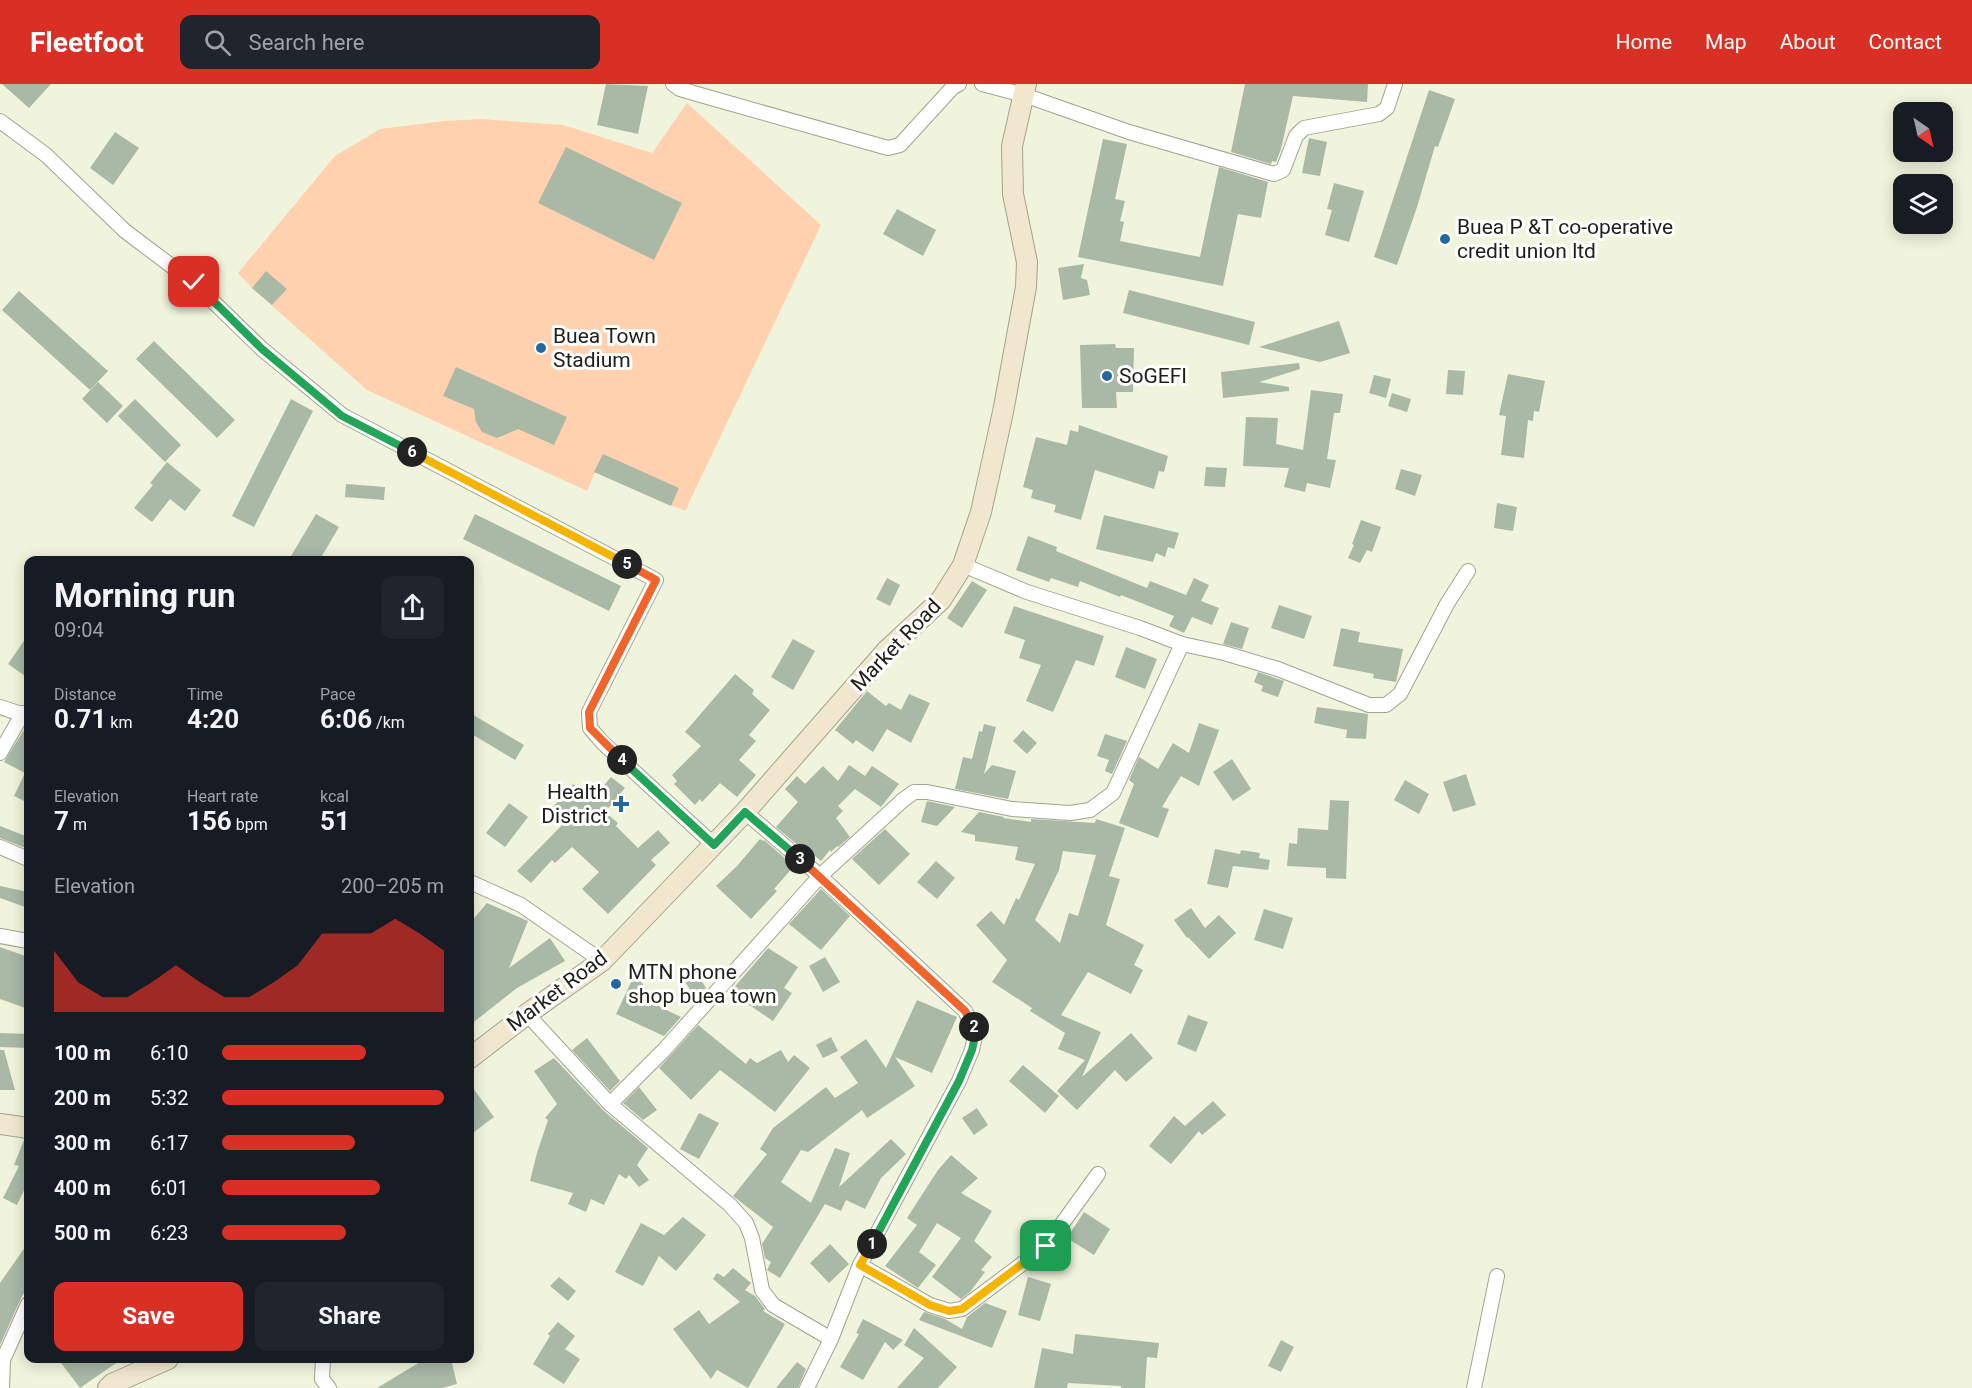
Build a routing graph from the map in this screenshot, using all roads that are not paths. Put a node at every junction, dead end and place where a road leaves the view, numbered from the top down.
1 (673, 84) edge
2 (959, 84) edge
3 (982, 84) edge
4 (1395, 84) edge
5 (1025, 90) edge
6 (0, 121) edge
7 (963, 565) junction
8 (1468, 571) dead end
9 (1182, 644) junction
10 (0, 706) edge
11 (24, 714) edge
12 (24, 718) edge
13 (0, 753) edge
14 (745, 812) junction
15 (714, 845) junction
16 (0, 847) edge
17 (24, 857) edge
18 (820, 876) junction
19 (474, 884) edge
20 (0, 936) edge
21 (24, 941) edge
22 (602, 961) junction
23 (527, 1014) junction
24 (474, 1055) edge
25 (610, 1104) junction
26 (0, 1124) edge
27 (24, 1127) edge
28 (1098, 1174) dead end
29 (860, 1265) junction
30 (1497, 1276) dead end
31 (24, 1313) edge
32 (831, 1339) junction
33 (159, 1363) edge
34 (323, 1363) edge
35 (0, 1383) edge
36 (2, 1388) edge
37 (108, 1388) edge
38 (329, 1388) edge
39 (807, 1388) edge
40 (1474, 1388) edge

1 - 2 street
3 - 5 street
4 - 5 street
5 - 7 main road, Market Road
6 - 15 street
7 - 9 street
7 - 14 main road, Market Road
8 - 9 street
9 - 18 street
10 - 11 street
12 - 13 street
14 - 15 main road, Market Road
14 - 18 street
15 - 22 main road, Market Road
16 - 17 street
18 - 25 street
18 - 29 street
19 - 22 street
20 - 21 street
22 - 23 main road, Market Road
23 - 24 main road, Market Road
23 - 25 street
25 - 32 street
26 - 27 main road
28 - 29 street
29 - 32 street
30 - 40 street
31 - 35 street
32 - 39 street
33 - 37 main road
34 - 38 street
35 - 36 street

